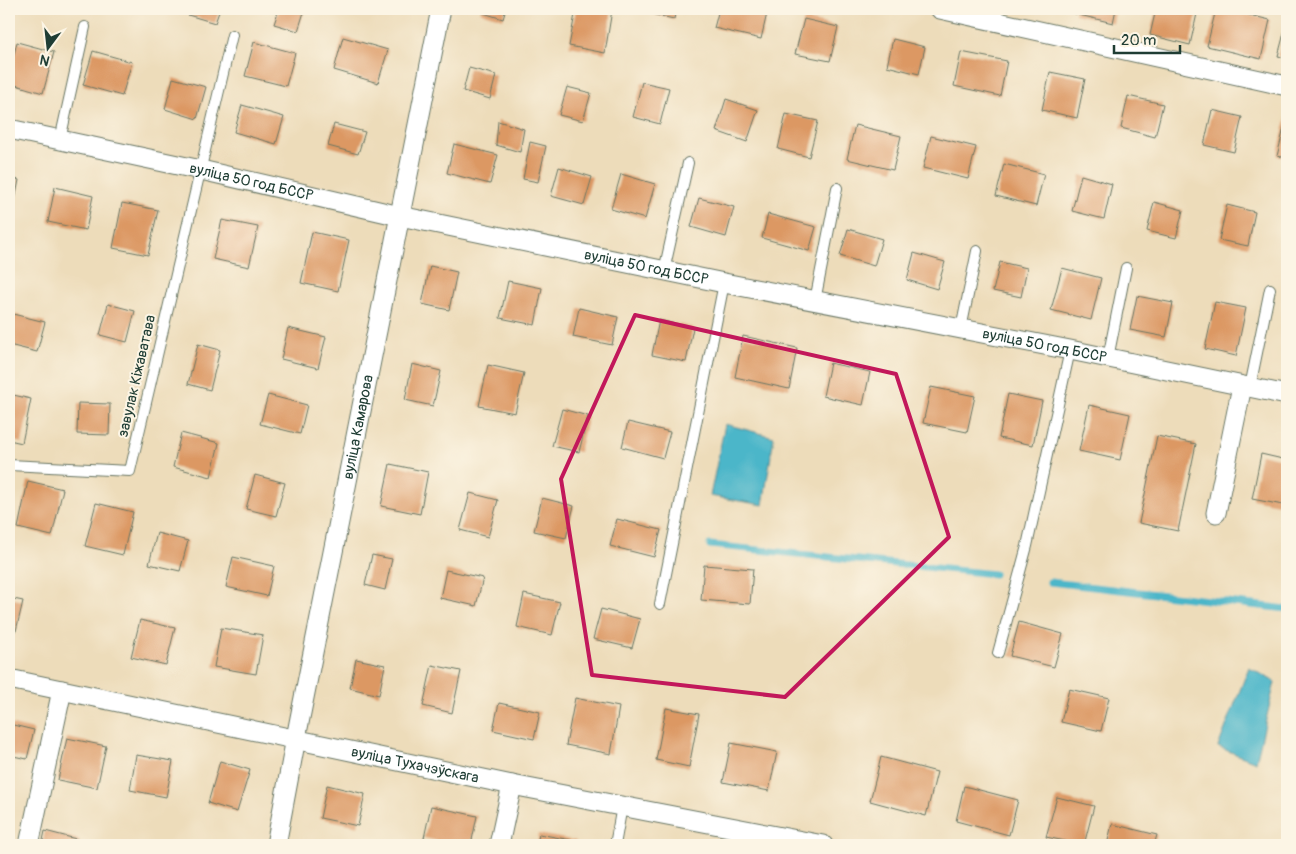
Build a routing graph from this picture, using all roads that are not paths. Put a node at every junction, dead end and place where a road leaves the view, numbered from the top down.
1 (441, 9) edge
2 (940, 9) edge
3 (85, 27) dead end
4 (232, 35) dead end
5 (1287, 86) edge
6 (9, 129) edge
7 (60, 140) junction
8 (688, 163) dead end
9 (201, 170) junction
10 (837, 188) dead end
11 (400, 216) junction
12 (976, 251) dead end
13 (1126, 268) dead end
14 (664, 271) junction
15 (724, 283) junction
16 (1270, 289) dead end
17 (815, 300) junction
18 (961, 329) junction
19 (1070, 350) junction
20 (1108, 358) junction
21 (1246, 386) junction
22 (1287, 395) edge
23 (9, 465) edge
24 (1216, 513) dead end
25 (660, 604) dead end
26 (998, 653) dead end
27 (9, 679) edge
28 (62, 690) junction
29 (296, 738) junction
30 (512, 785) junction
31 (622, 806) junction
32 (29, 845) edge
33 (276, 845) edge
34 (499, 845) edge
35 (615, 845) edge
36 (823, 845) edge

1 - 11 street, вуліца Камарова
2 - 5 street
3 - 7 lane
4 - 9 lane
6 - 7 street, вуліца 50 год БССР
7 - 9 street, вуліца 50 год БССР
8 - 14 lane
9 - 11 street, вуліца 50 год БССР
9 - 23 lane, завулак Кіжаватава
10 - 17 lane
11 - 14 street, вуліца 50 год БССР
11 - 29 street, вуліца Камарова
12 - 18 lane
13 - 20 lane
14 - 15 street, вуліца 50 год БССР
15 - 17 street, вуліца 50 год БССР
15 - 25 lane
16 - 21 lane
17 - 18 street, вуліца 50 год БССР
18 - 19 street, вуліца 50 год БССР
19 - 20 street, вуліца 50 год БССР
19 - 26 lane
20 - 21 street, вуліца 50 год БССР
21 - 22 street, вуліца 50 год БССР
21 - 24 street
27 - 28 street, вуліца Тухачэўскага
28 - 29 street, вуліца Тухачэўскага
28 - 32 street
29 - 30 street, вуліца Тухачэўскага
29 - 33 street, вуліца Камарова
30 - 31 street, вуліца Тухачэўскага
30 - 34 street
31 - 35 lane
31 - 36 street, вуліца Тухачэўскага

